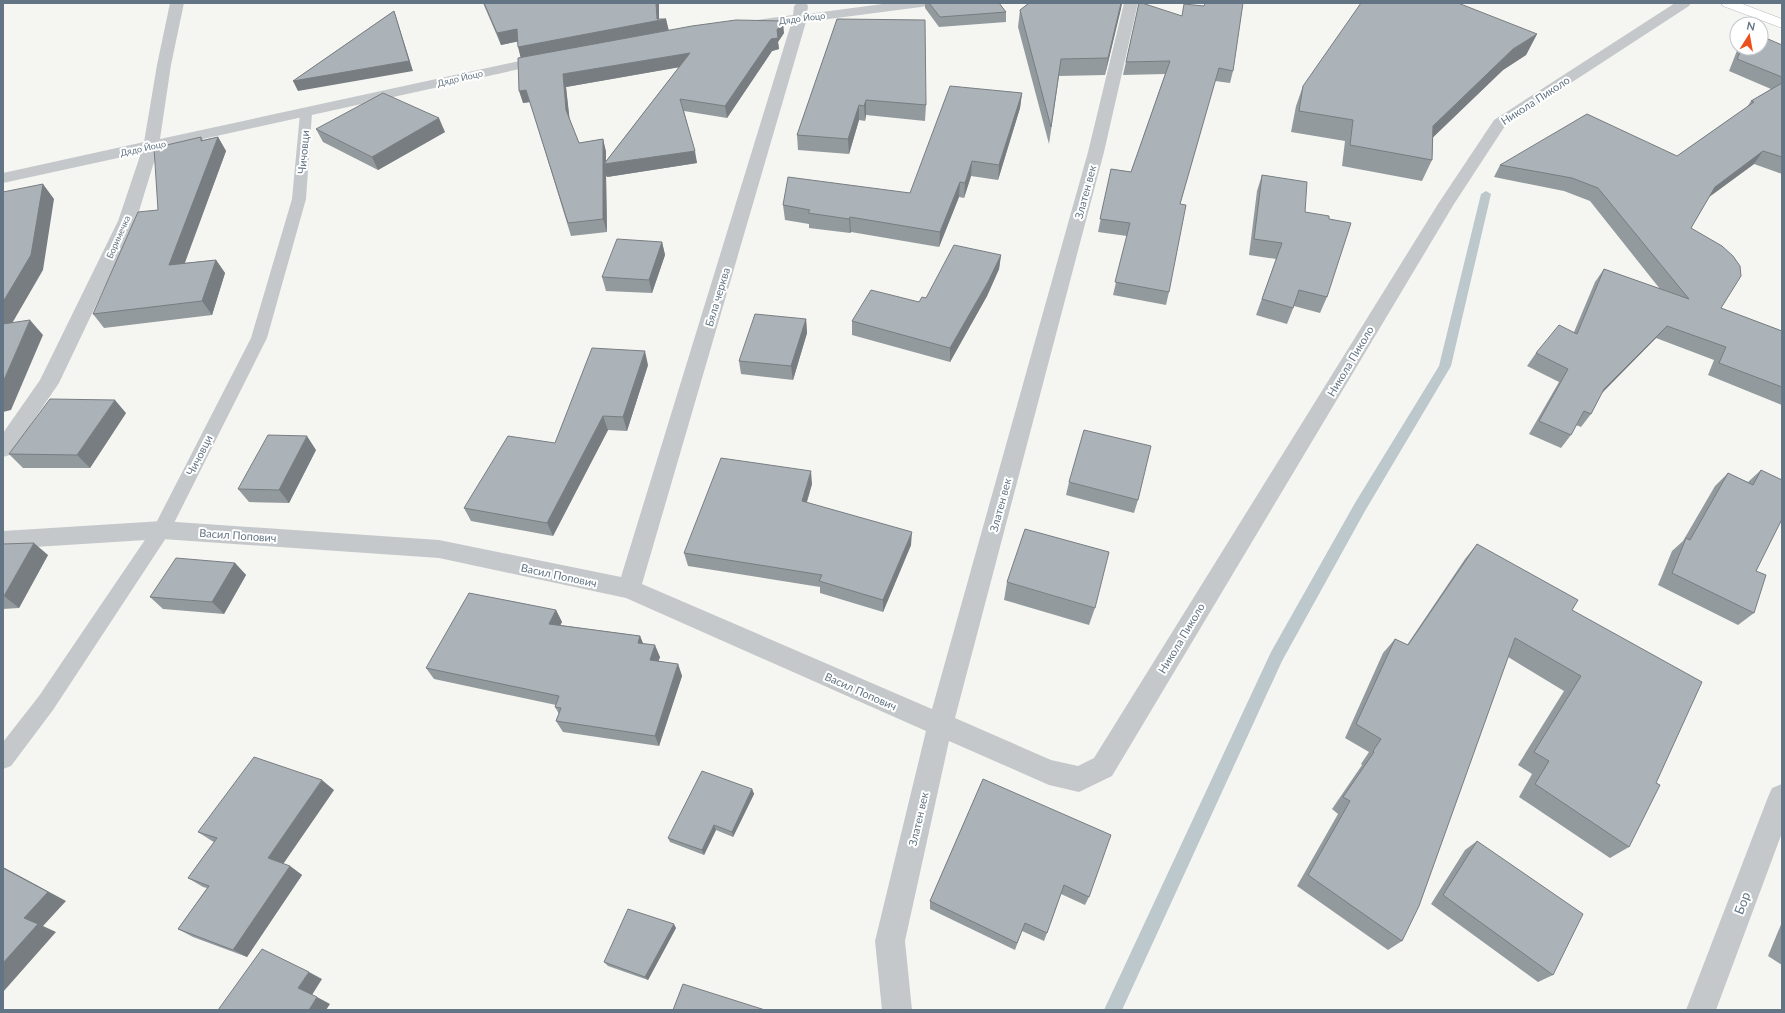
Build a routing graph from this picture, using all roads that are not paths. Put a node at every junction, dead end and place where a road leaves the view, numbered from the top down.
1 (177, 3) edge
2 (920, 3) edge
3 (1131, 3) edge
4 (1682, 3) edge
5 (1728, 3) edge
6 (801, 11) edge
7 (1782, 24) edge
8 (740, 26) edge
9 (559, 57) edge
10 (306, 113) junction
11 (151, 146) junction
12 (3, 178) edge
13 (3, 448) edge
14 (162, 530) junction
15 (3, 540) edge
16 (629, 589) junction
17 (940, 725) junction
18 (3, 759) edge
19 (1079, 779) joint
20 (1782, 797) edge
21 (897, 1010) edge
22 (1701, 1010) edge

1 - 11 street, Боримечка
2 - 6 street, Дядо Йоцо
3 - 17 street, Златен век
4 - 19 street, Никола Пиколо
5 - 7 street
6 - 8 street, Дядо Йоцо
6 - 16 street, Бяла черква
9 - 10 street, Дядо Йоцо
10 - 11 street, Дядо Йоцо
10 - 14 lane, Чичовци
11 - 12 street, Дядо Йоцо
11 - 13 street, Боримечка
14 - 15 street, Васил Попович
14 - 16 street, Васил Попович
14 - 18 lane, Чичовци
16 - 17 street, Васил Попович
17 - 19 street, Васил Попович
17 - 21 street, Златен век
20 - 22 street, Бор

